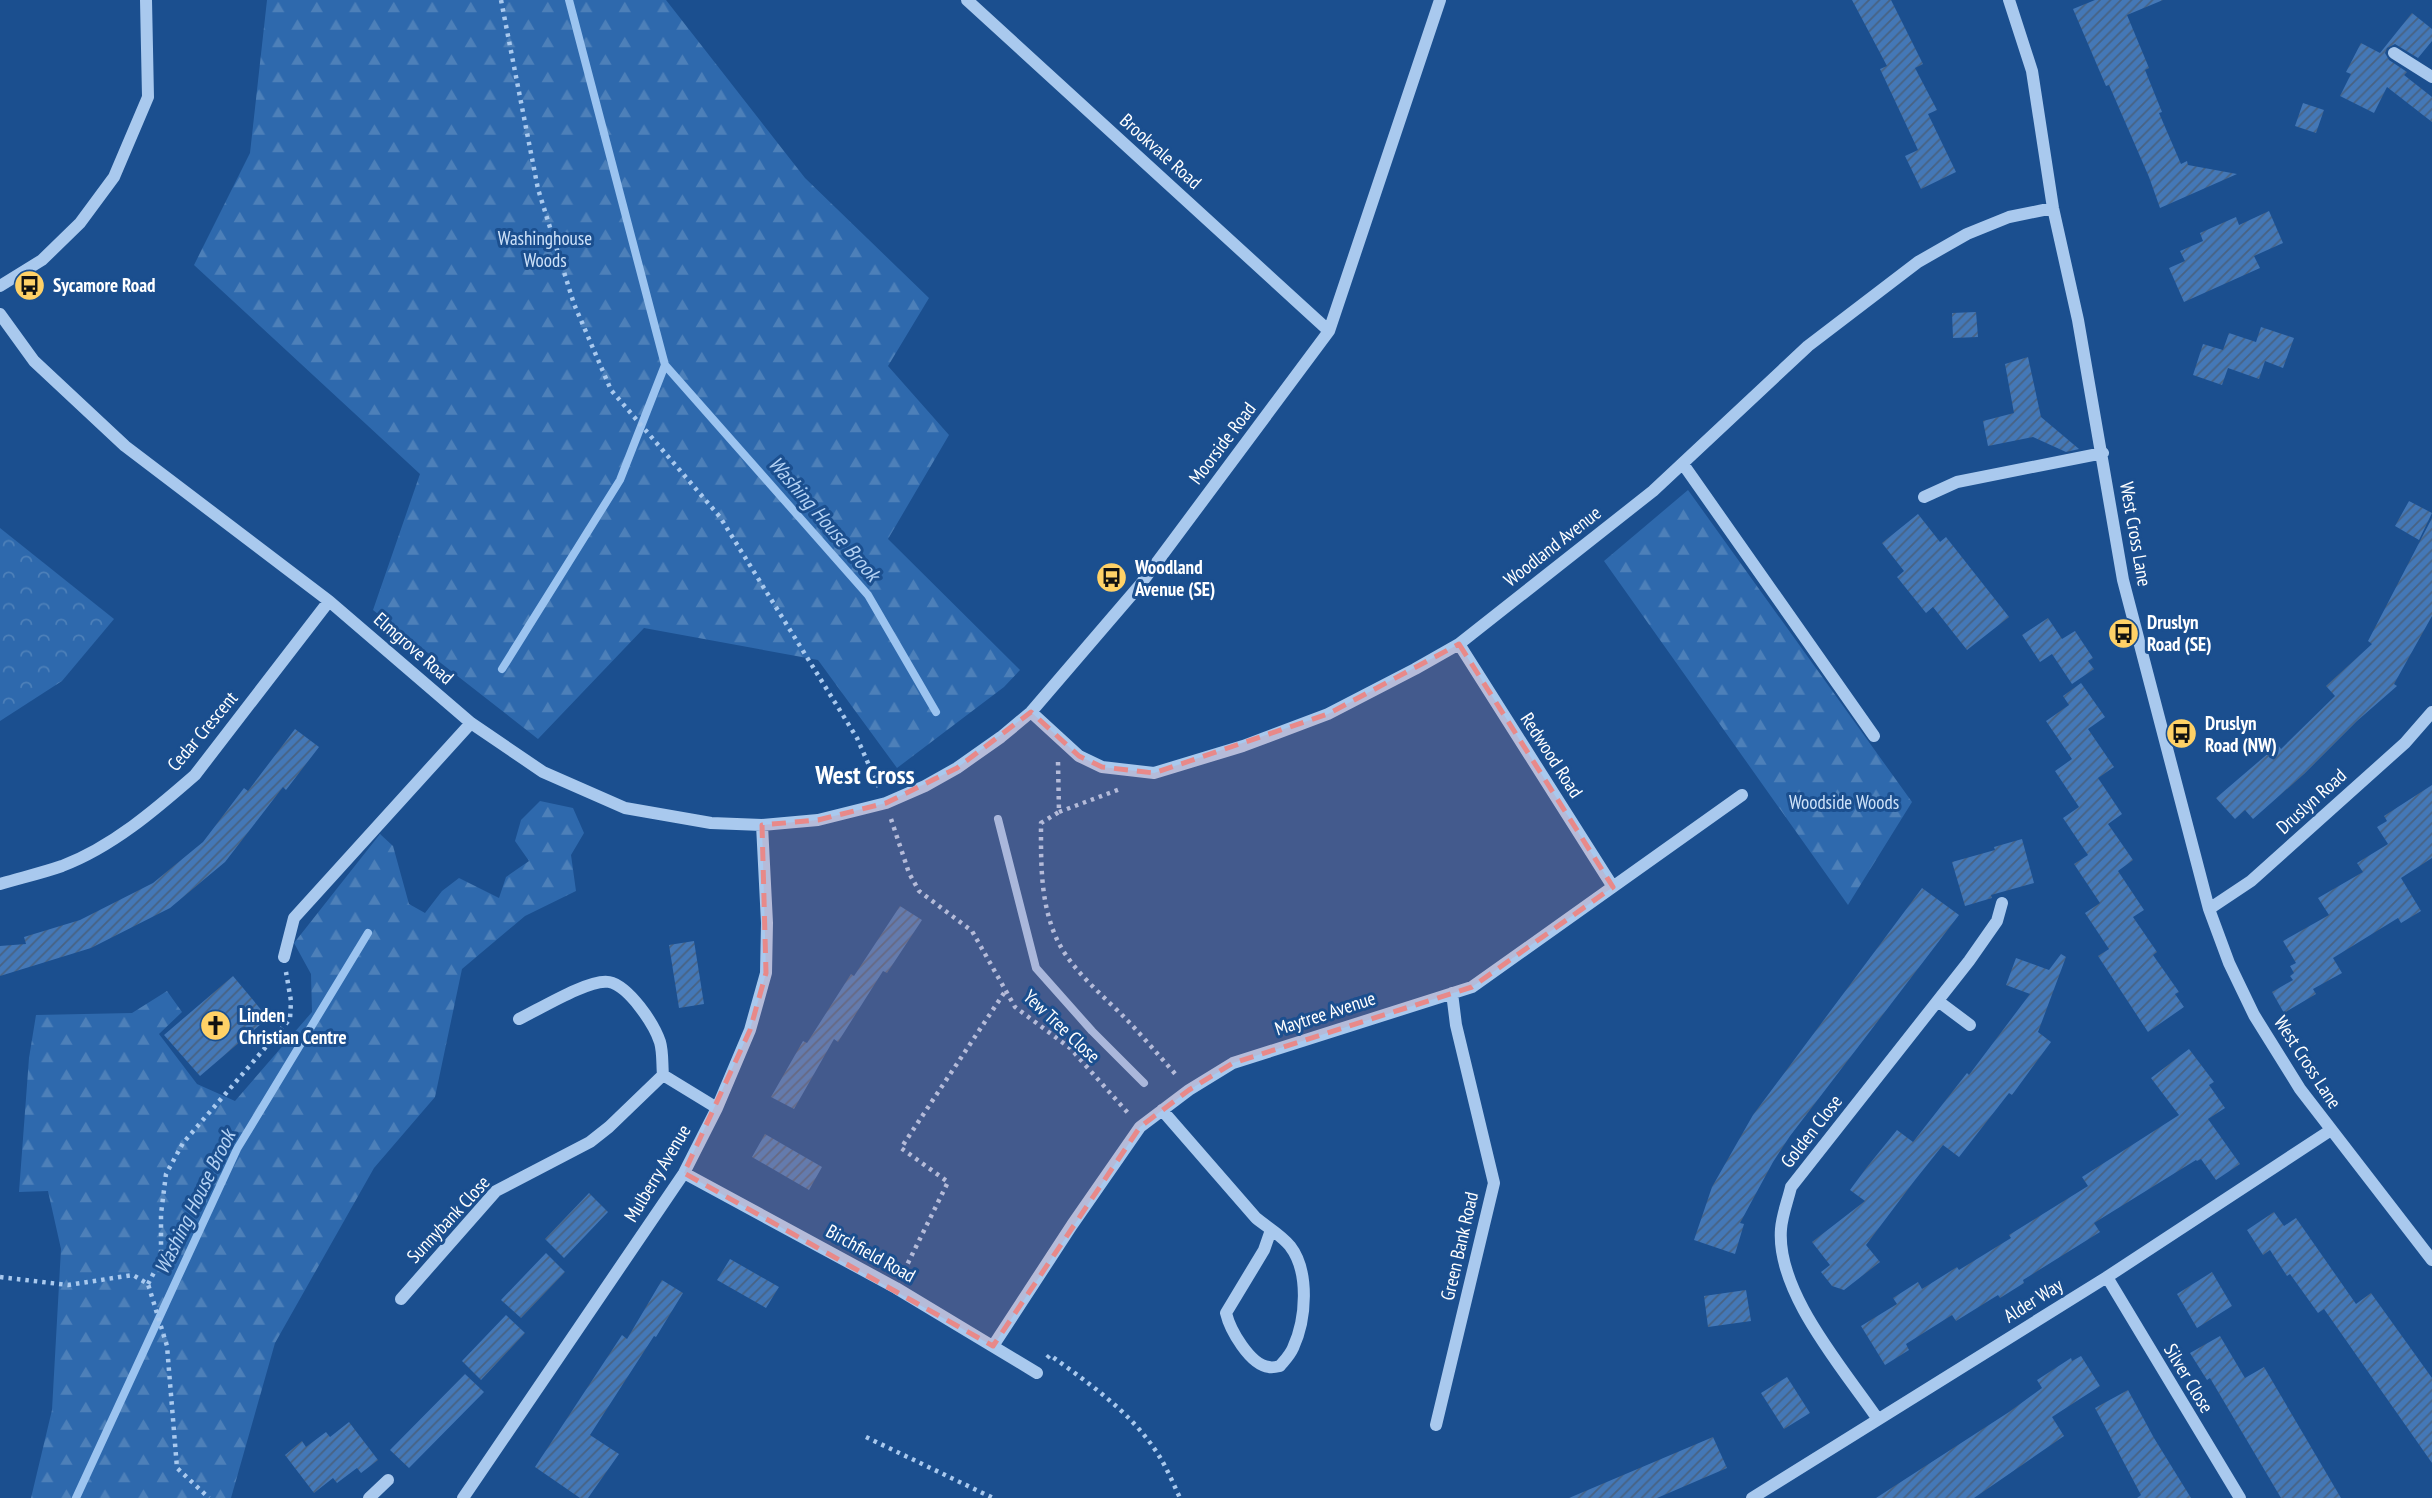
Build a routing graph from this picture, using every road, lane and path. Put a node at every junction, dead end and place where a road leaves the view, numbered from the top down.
1 (146, 0) edge
2 (501, 0) edge
3 (967, 0) edge
4 (1440, 0) edge
5 (2009, 0) edge
6 (2394, 52) dead end
7 (2432, 77) edge
8 (2053, 208) junction
9 (0, 286) edge
10 (0, 314) edge
11 (1329, 331) junction
12 (2103, 453) junction
13 (1683, 464) junction
14 (1924, 497) dead end
15 (330, 601) junction
16 (1459, 644) junction
17 (1031, 712) junction
18 (2432, 712) edge
19 (471, 723) junction
20 (1874, 737) dead end
21 (1068, 747) junction
22 (1122, 788) dead end
23 (1742, 795) dead end
24 (886, 803) junction
25 (1059, 812) junction
26 (762, 825) junction
27 (0, 884) edge
28 (1613, 887) junction
29 (2001, 903) dead end
30 (2209, 909) junction
31 (284, 957) joint
32 (1006, 990) junction
33 (1452, 993) junction
34 (1938, 1001) junction
35 (519, 1019) dead end
36 (1970, 1025) dead end
37 (663, 1075) junction
38 (1189, 1090) junction
39 (717, 1108) junction
40 (1162, 1111) junction
41 (1140, 1127) junction
42 (2331, 1130) junction
43 (684, 1173) junction
44 (1271, 1230) junction
45 (2432, 1260) edge
46 (2107, 1277) junction
47 (0, 1278) edge
48 (148, 1284) junction
49 (896, 1288) junction
50 (401, 1299) dead end
51 (993, 1346) junction
52 (1037, 1373) joint
53 (1877, 1418) junction
54 (1436, 1425) dead end
55 (866, 1437) dead end
56 (388, 1480) dead end
57 (209, 1498) edge
58 (369, 1498) edge
59 (463, 1498) edge
60 (993, 1498) edge
61 (1180, 1498) edge
62 (1752, 1498) edge
63 (2240, 1498) edge

1 - 9 street
2 - 24 path, Yew Tree Close
3 - 11 street, Brookvale Road
4 - 11 street, Moorside Road
5 - 8 street, West Cross Lane
6 - 7 street
8 - 12 street, West Cross Lane
8 - 13 street, Woodland Avenue
10 - 15 street, Elmgrove Road
11 - 17 street, Moorside Road
12 - 14 street
12 - 30 street, West Cross Lane
13 - 16 street, Woodland Avenue
13 - 20 street
15 - 19 street, Elmgrove Road
15 - 27 street, Cedar Crescent
16 - 21 street, Woodland Avenue
16 - 28 street, Redwood Road
17 - 21 street, Woodland Avenue
17 - 24 street, Moorside Road
18 - 30 street, Druslyn Road
19 - 26 street, Elmgrove Road
19 - 31 street
21 - 25 path
22 - 25 path
23 - 28 street, Maytree Avenue
24 - 26 street, Elmgrove Road
24 - 32 path, Yew Tree Close
25 - 38 path
26 - 39 street, Mulberry Avenue
28 - 33 street, Maytree Avenue
29 - 34 street, Golden Close
30 - 42 street, West Cross Lane
31 - 48 path
32 - 41 path, Yew Tree Close
32 - 49 path
33 - 38 street, Maytree Avenue
33 - 54 street, Green Bank Road
34 - 36 street
34 - 53 street, Golden Close
35 - 37 street
37 - 39 street
37 - 50 street, Sunnybank Close
38 - 40 street, Maytree Avenue
39 - 43 street, Mulberry Avenue
40 - 41 street, Maytree Avenue
40 - 44 street
41 - 51 street, Maytree Avenue
42 - 45 street, West Cross Lane
42 - 46 street, Alder Way
43 - 49 street, Birchfield Road
43 - 59 street, Mulberry Avenue
44 - 44 street
46 - 53 street, Alder Way
46 - 63 street, Silver Close
47 - 48 path
48 - 57 path
49 - 51 street, Birchfield Road
51 - 52 street, Birchfield Road
52 - 61 path
53 - 62 street, Alder Way
55 - 60 path
56 - 58 street

